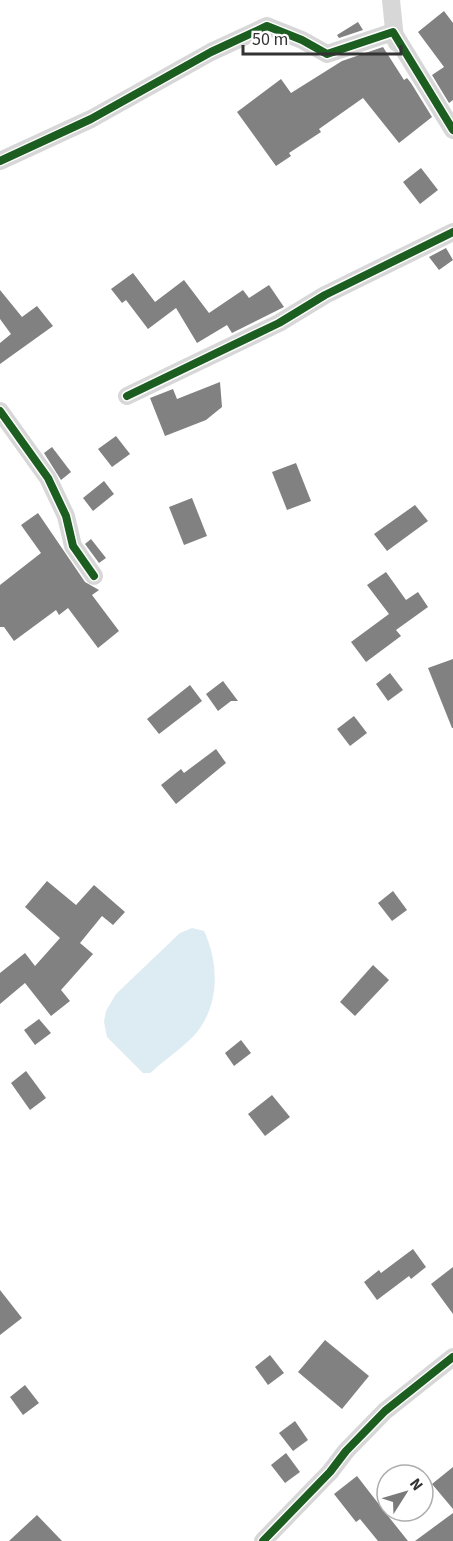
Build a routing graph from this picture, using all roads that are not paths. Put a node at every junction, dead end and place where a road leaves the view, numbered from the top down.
1 (391, 0) edge
2 (453, 130) edge
3 (0, 161) edge
4 (453, 232) edge
5 (127, 396) dead end
6 (0, 411) edge
7 (94, 576) dead end
8 (453, 1356) edge
9 (263, 1541) edge

1 - 2 street
2 - 3 street
4 - 5 street
6 - 7 street
8 - 9 street

